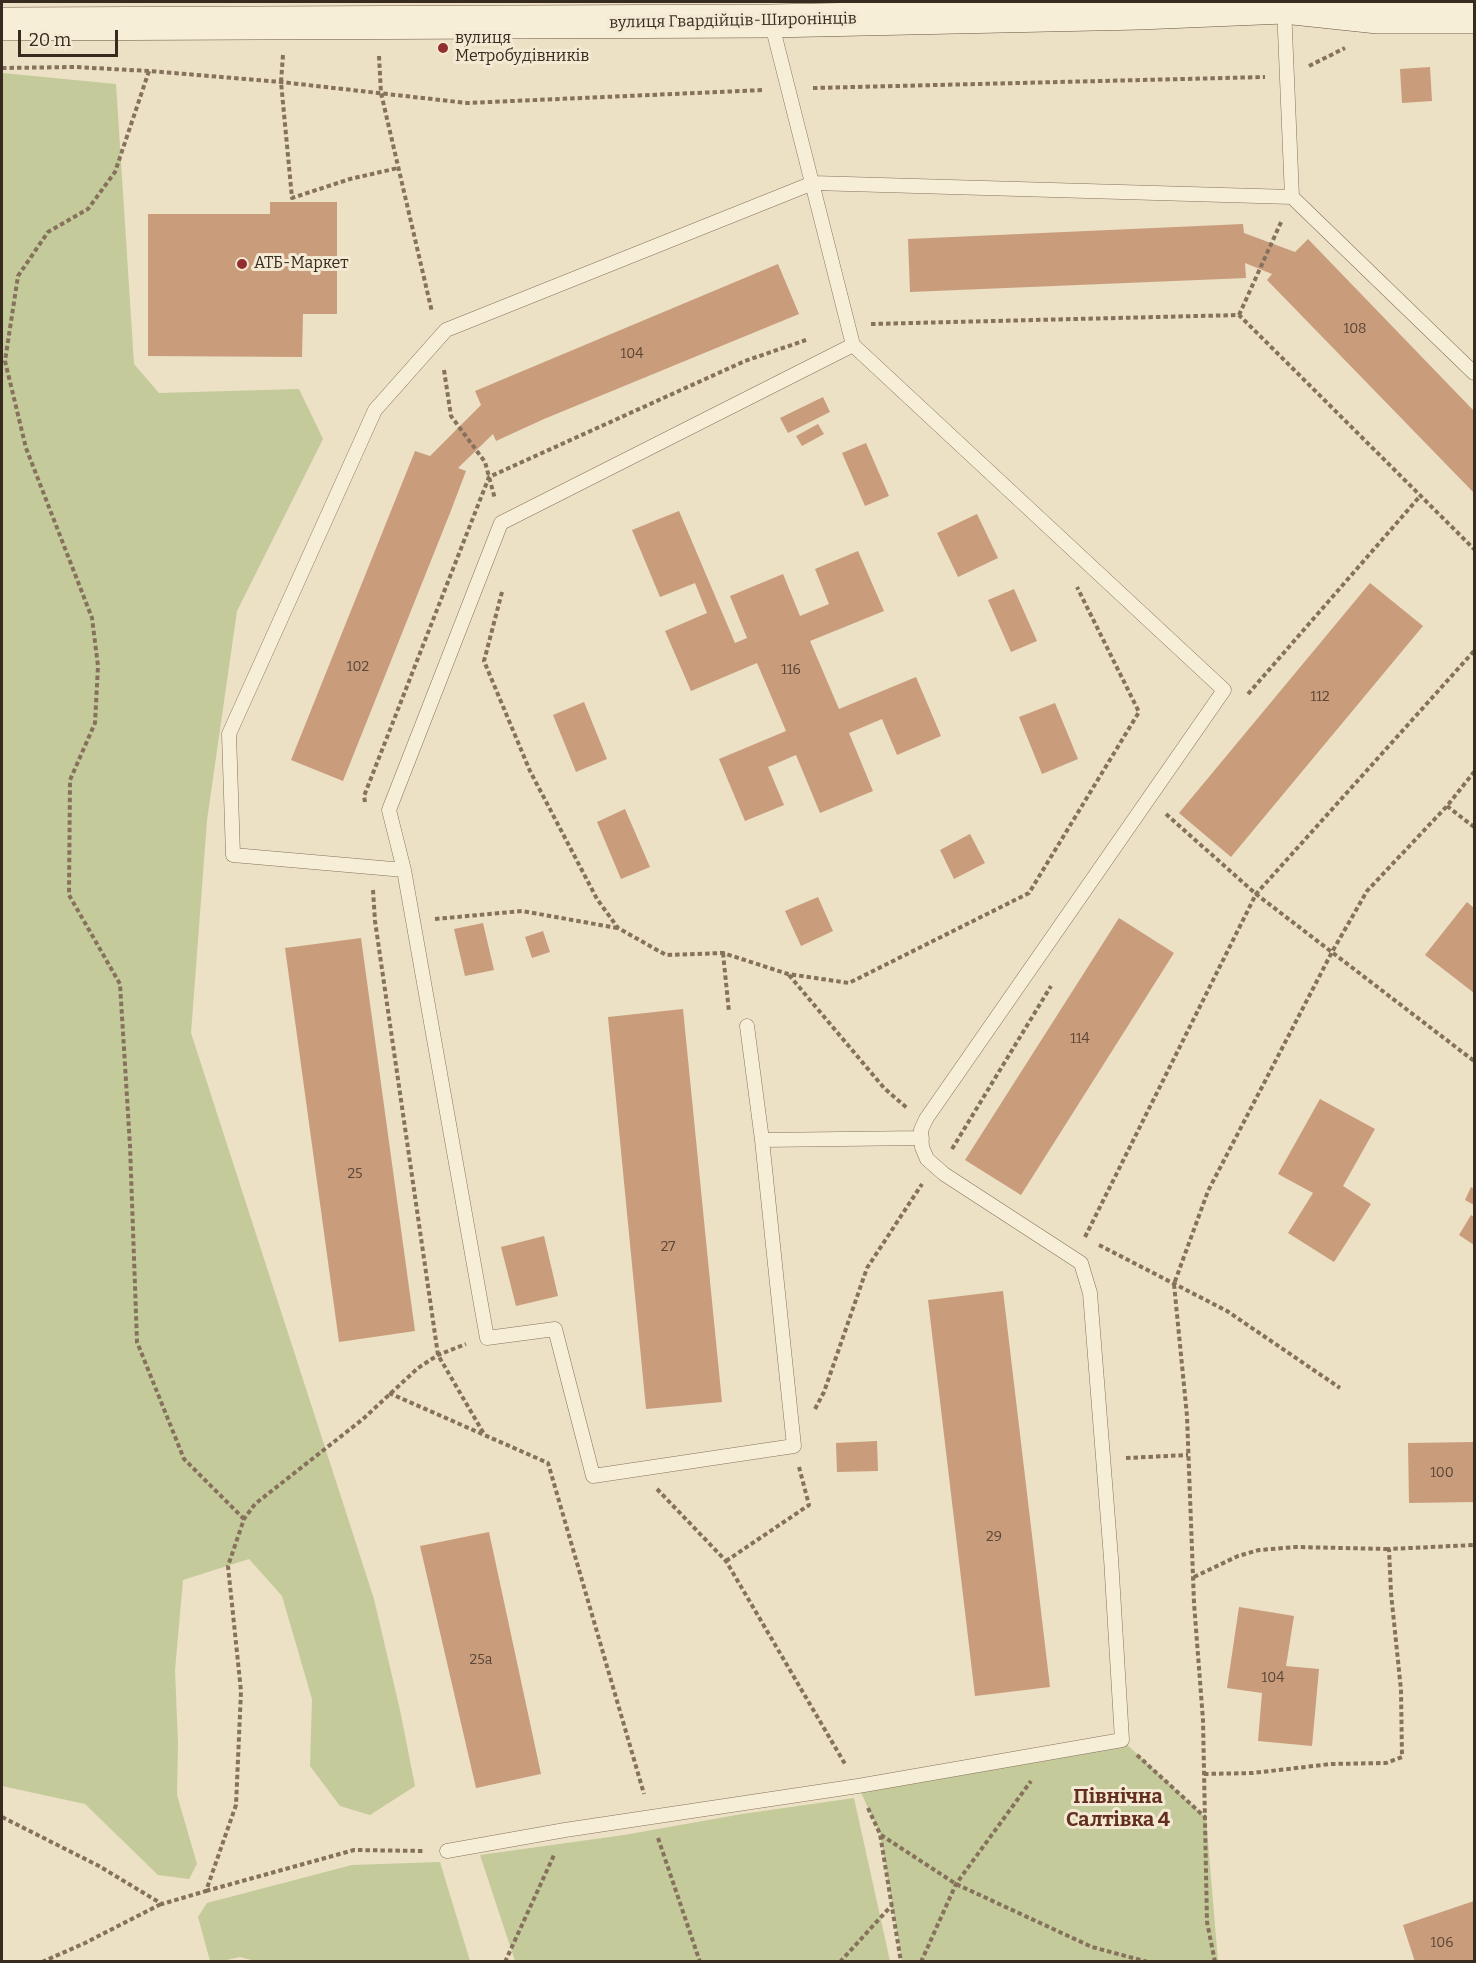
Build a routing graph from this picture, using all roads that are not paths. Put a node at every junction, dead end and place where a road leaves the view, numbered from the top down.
1 (1291, 4) edge
2 (1140, 8) edge
3 (1474, 17) edge
4 (771, 21) junction
5 (2, 24) edge
6 (813, 183) junction
7 (1292, 197) junction
8 (853, 345) junction
9 (1474, 373) edge
10 (404, 870) junction
11 (747, 1026) dead end
12 (922, 1138) junction
13 (762, 1140) junction
14 (447, 1851) road end

1 - 2 main road, вулиця Гвардійців-Широнінців
1 - 3 main road, вулиця Гвардійців-Широнінців
1 - 7 lane
2 - 4 main road, вулиця Гвардійців-Широнінців
4 - 5 main road, вулиця Гвардійців-Широнінців
4 - 6 lane
6 - 7 lane
6 - 8 lane
6 - 10 lane
7 - 9 lane
8 - 10 lane
8 - 12 lane
10 - 13 lane
11 - 13 lane
12 - 13 lane
12 - 14 lane

